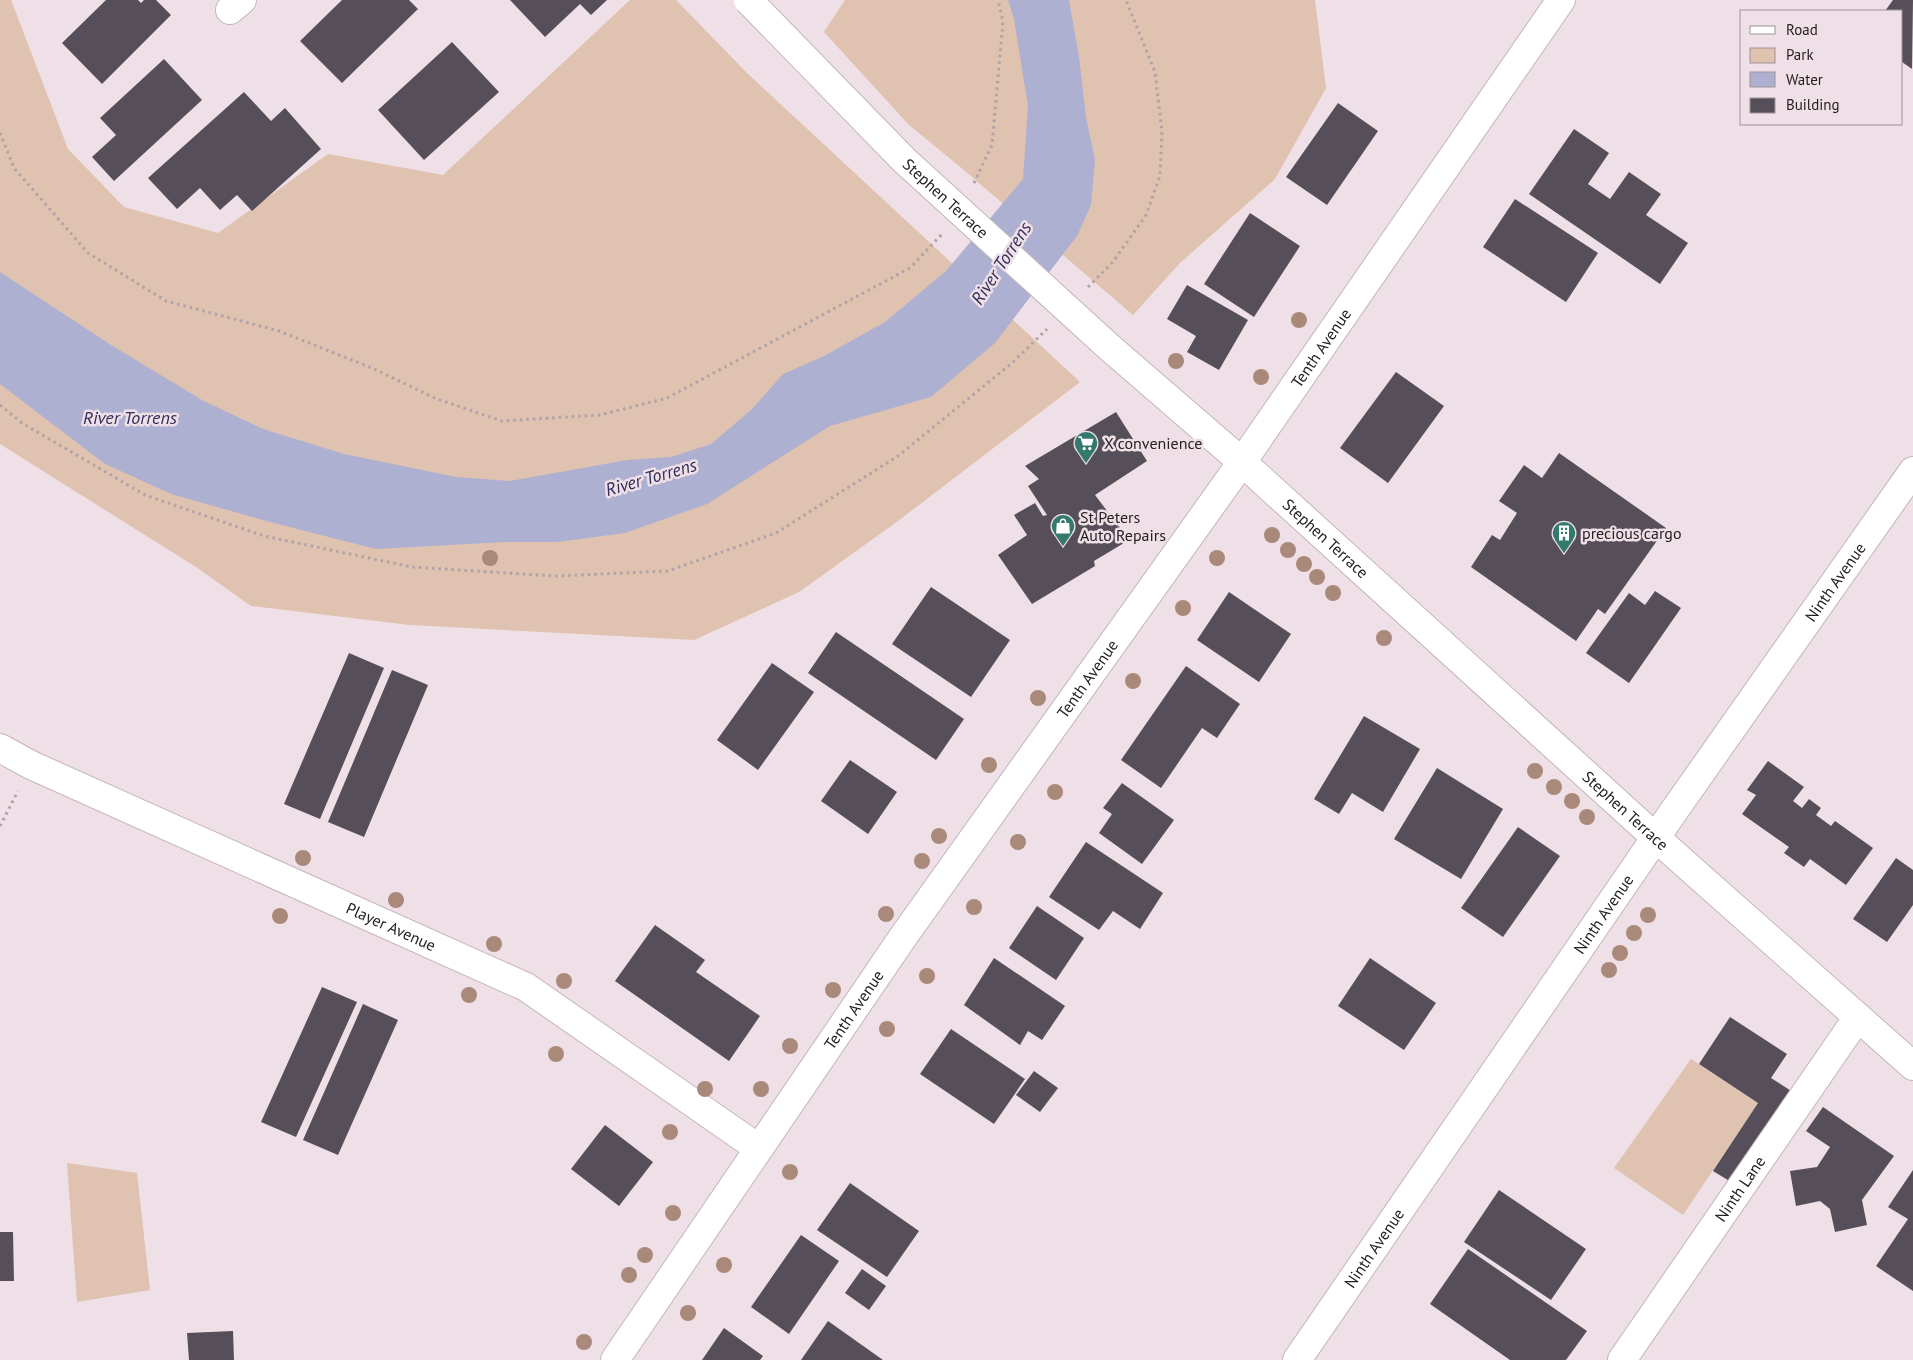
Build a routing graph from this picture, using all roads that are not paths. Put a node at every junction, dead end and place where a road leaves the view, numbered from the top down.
1 (748, 0) edge
2 (1562, 0) edge
3 (1242, 462) junction
4 (1913, 471) edge
5 (0, 748) edge
6 (1656, 838) junction
7 (1858, 1018) junction
8 (1913, 1066) edge
9 (758, 1148) junction
10 (616, 1360) edge
11 (1297, 1360) edge
12 (1622, 1360) edge

1 - 3 street, Stephen Terrace, bridge
2 - 3 street, Tenth Avenue
3 - 6 street, Stephen Terrace
3 - 9 street, Tenth Avenue
4 - 6 street, Ninth Avenue
5 - 9 street, Player Avenue
6 - 7 street, Stephen Terrace
6 - 11 street, Ninth Avenue
7 - 8 street, Stephen Terrace
7 - 12 street, Ninth Lane
9 - 10 street, Tenth Avenue

